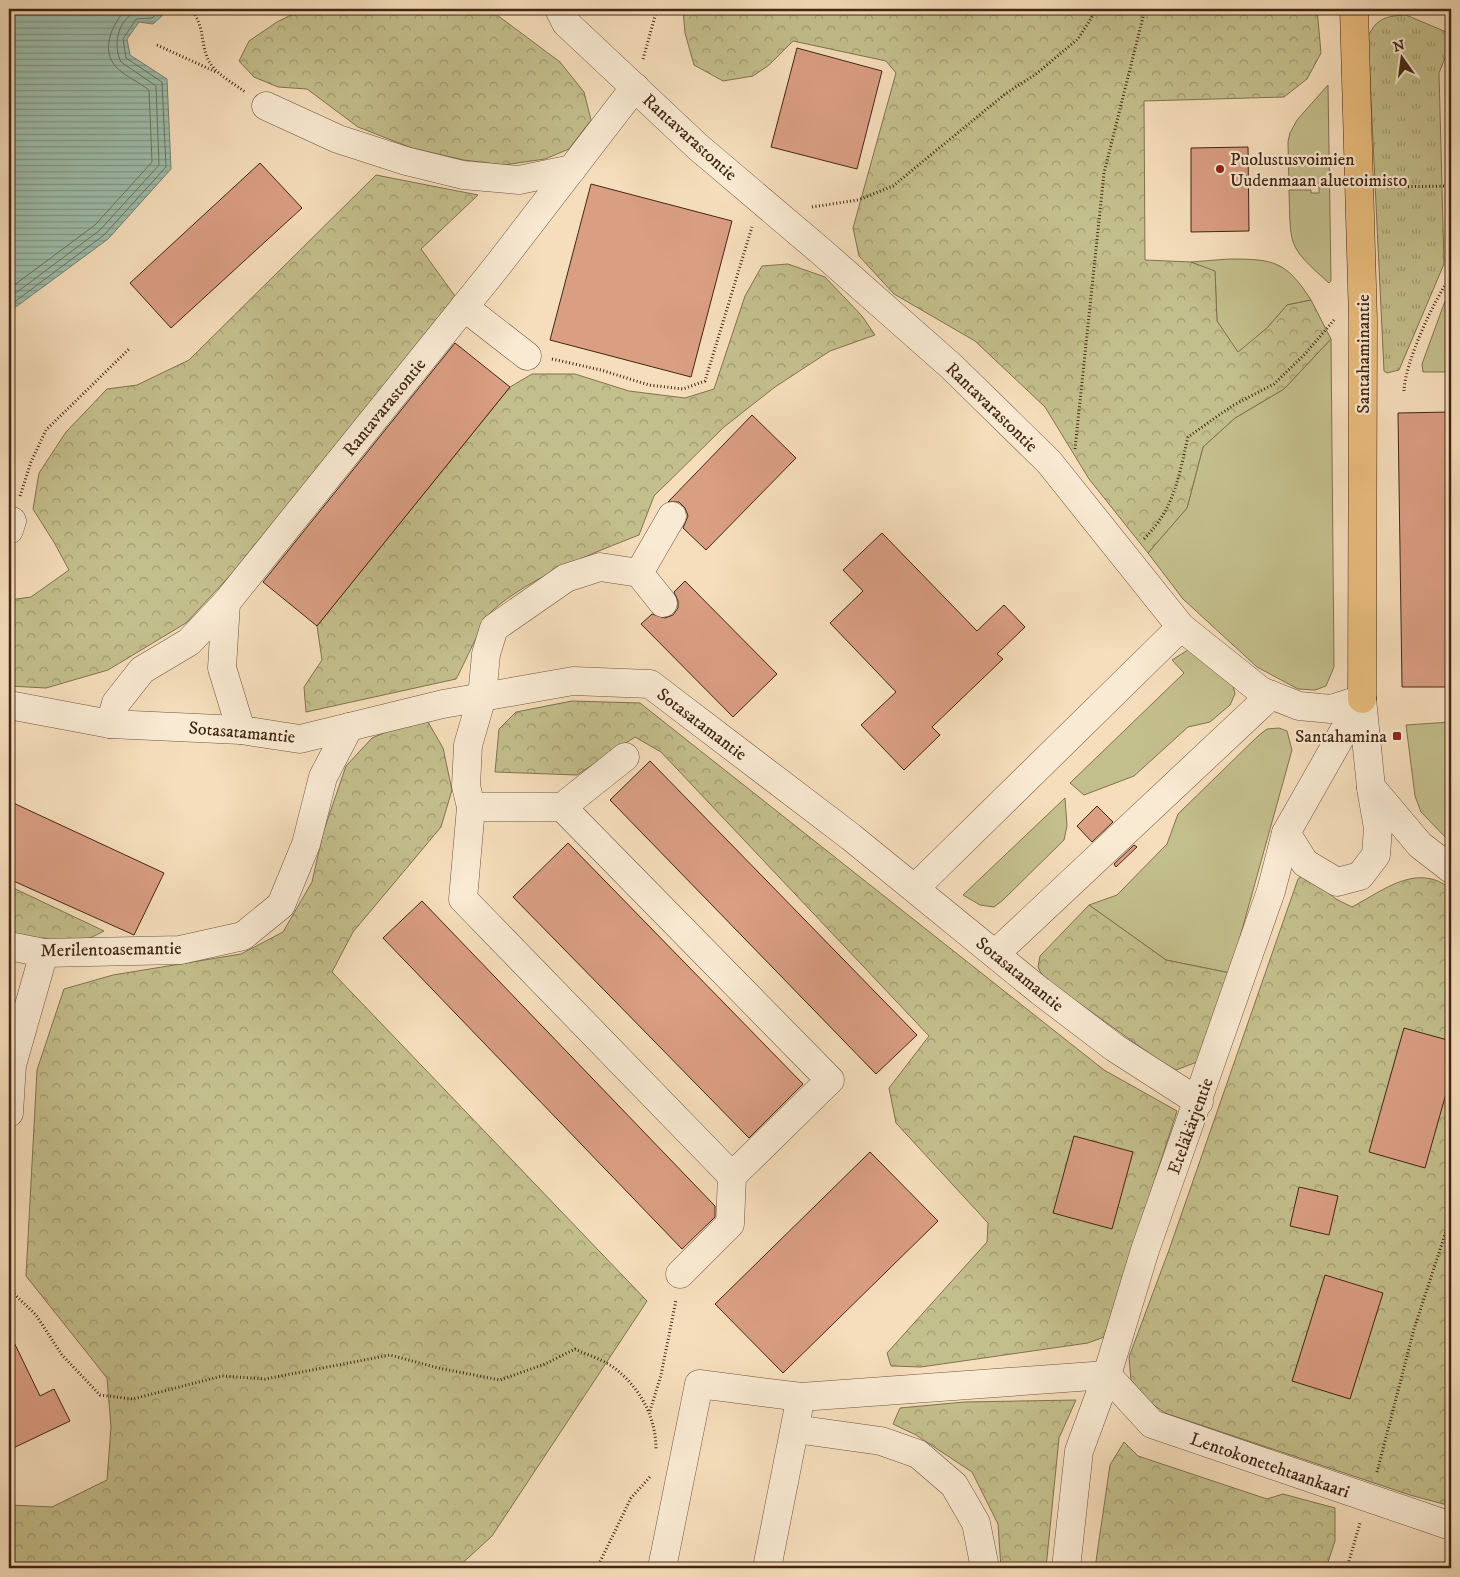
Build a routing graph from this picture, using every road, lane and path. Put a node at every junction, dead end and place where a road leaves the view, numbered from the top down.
1 (191, 9) edge
2 (559, 9) edge
3 (657, 9) edge
4 (1097, 9) edge
5 (1145, 9) edge
6 (1354, 9) edge
7 (157, 45) dead end
8 (217, 72) junction
9 (635, 87) junction
10 (266, 106) joint
11 (572, 169) junction
12 (1451, 186) edge
13 (1360, 187) junction
14 (760, 200) junction
15 (805, 206) dead end
16 (1451, 276) edge
17 (464, 307) junction
18 (1340, 314) dead end
19 (129, 348) dead end
20 (526, 356) joint
21 (1404, 391) dead end
22 (1070, 489) junction
23 (672, 516) dead end
24 (10, 525) edge
25 (1125, 557) junction
26 (639, 573) junction
27 (226, 602) junction
28 (663, 603) dead end
29 (1181, 627) junction
30 (1271, 695) junction
31 (482, 697) junction
32 (1362, 699) junction
33 (9, 705) edge
34 (110, 724) junction
35 (349, 727) junction
36 (241, 730) junction
37 (625, 757) dead end
38 (1370, 787) junction
39 (471, 807) junction
40 (562, 807) junction
41 (1286, 833) junction
42 (1451, 869) edge
43 (915, 888) junction
44 (9, 946) edge
45 (44, 953) junction
46 (995, 954) junction
47 (1199, 1102) junction
48 (9, 1114) edge
49 (732, 1176) junction
50 (1451, 1216) edge
51 (680, 1274) joint
52 (9, 1289) edge
53 (1107, 1375) junction
54 (801, 1397) junction
55 (650, 1411) junction
56 (795, 1430) junction
57 (656, 1455) dead end
58 (652, 1472) dead end
59 (1368, 1498) junction
60 (1451, 1526) edge
61 (598, 1568) edge
62 (662, 1568) edge
63 (767, 1568) edge
64 (985, 1568) edge
65 (1066, 1568) edge
66 (1347, 1568) edge

1 - 8 path
2 - 9 street
3 - 9 path
4 - 15 path
5 - 22 path
6 - 13 main road, Santahaminantie
7 - 8 path
8 - 10 path
9 - 11 street, Rantavarastontie
9 - 14 street, Rantavarastontie
10 - 11 street
11 - 17 street, Rantavarastontie
12 - 13 path
13 - 32 main road, Santahaminantie
14 - 20 path
14 - 22 street, Rantavarastontie
16 - 21 path
17 - 20 street
17 - 27 street, Rantavarastontie
18 - 25 path
19 - 24 path
22 - 25 street, Rantavarastontie
23 - 26 street
25 - 29 street, Rantavarastontie
26 - 28 street
26 - 31 street
27 - 34 street, Rantavarastontie
27 - 36 street
29 - 30 street, Rantavarastontie
29 - 43 street
30 - 32 street, Rantavarastontie
30 - 46 street
31 - 35 street, Sotasatamantie
31 - 39 street
31 - 43 street, Sotasatamantie
32 - 38 street
32 - 41 street, Eteläkärjentie
33 - 34 street, Sotasatamantie
34 - 36 street, Sotasatamantie
35 - 36 street, Sotasatamantie
35 - 45 street, Merilentoasemantie
37 - 40 street
38 - 41 street
38 - 42 street
39 - 40 street
39 - 49 street
40 - 49 street
41 - 47 street, Eteläkärjentie
43 - 46 street, Sotasatamantie
44 - 45 street, Merilentoasemantie
45 - 48 street
46 - 47 street, Sotasatamantie
47 - 53 street, Eteläkärjentie
49 - 51 street
50 - 59 path
51 - 55 path
52 - 55 path
53 - 54 street
53 - 59 street, Lentokonetehtaankaari
53 - 65 street, Eteläkärjentie
54 - 56 street
54 - 62 street
55 - 57 path
56 - 63 street
56 - 64 street
58 - 61 path
59 - 60 street, Lentokonetehtaankaari
59 - 66 path

